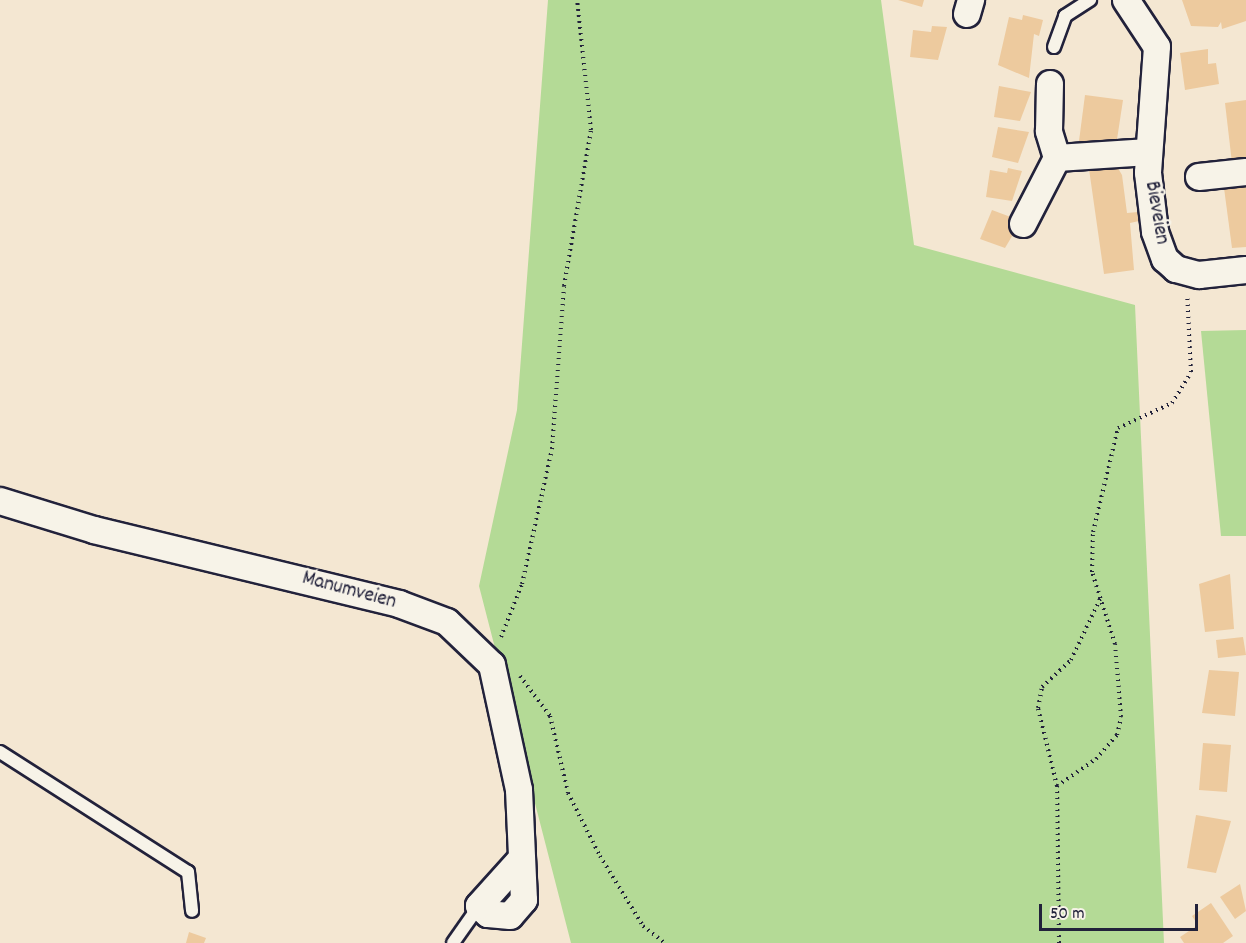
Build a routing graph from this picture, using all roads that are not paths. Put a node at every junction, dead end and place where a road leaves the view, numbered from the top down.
1 (1090, 0) edge
2 (1126, 0) edge
3 (1054, 47) dead end
4 (1050, 84) dead end
5 (1149, 152) junction
6 (1057, 158) junction
7 (1246, 172) edge
8 (1199, 177) dead end
9 (1023, 224) dead end
10 (1246, 270) edge
11 (0, 501) edge
12 (0, 752) edge
13 (479, 906) joint
14 (192, 911) dead end
15 (453, 943) edge

1 - 3 lane
2 - 5 street, Bieveien
4 - 6 street
5 - 6 street, Bieveien
5 - 10 street, Bieveien
6 - 9 street
7 - 8 street
11 - 13 street, Manumveien
12 - 14 lane
13 - 15 lane

